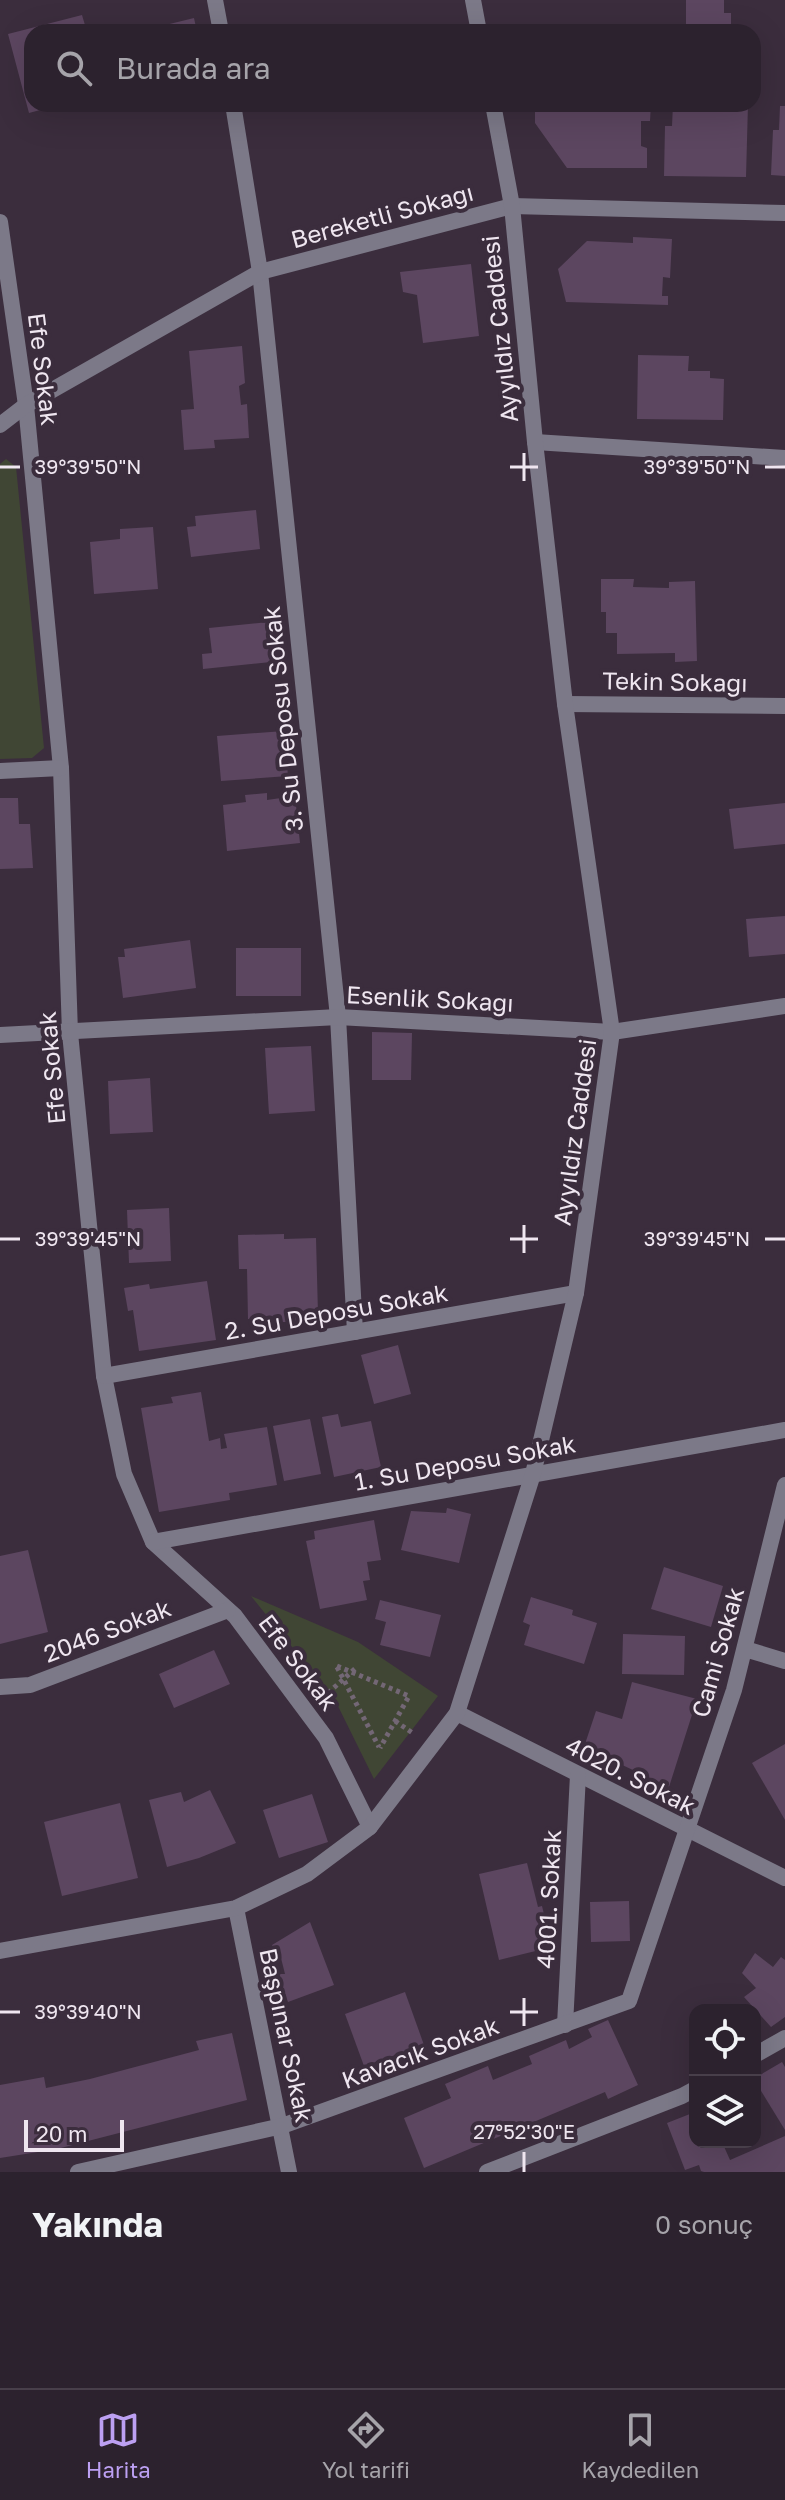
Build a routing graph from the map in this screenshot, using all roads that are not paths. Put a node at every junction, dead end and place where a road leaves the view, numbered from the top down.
1 (215, 0) edge
2 (473, 0) edge
3 (220, 24) edge
4 (478, 24) edge
5 (234, 112) edge
6 (494, 112) edge
7 (512, 206) junction
8 (785, 213) edge
9 (0, 222) edge
10 (260, 272) junction
11 (26, 405) junction
12 (0, 425) edge
13 (535, 442) junction
14 (785, 458) edge
15 (565, 704) junction
16 (785, 706) edge
17 (61, 768) junction
18 (0, 771) edge
19 (785, 1006) edge
20 (338, 1017) junction
21 (612, 1032) junction
22 (70, 1033) junction
23 (0, 1035) edge
24 (576, 1293) junction
25 (355, 1332) junction
26 (104, 1376) junction
27 (785, 1430) edge
28 (533, 1474) junction
29 (785, 1485) edge
30 (153, 1542) junction
31 (228, 1610) junction
32 (745, 1649) junction
33 (785, 1661) edge
34 (0, 1687) edge
35 (457, 1713) junction
36 (578, 1775) junction
37 (370, 1827) junction
38 (686, 1829) junction
39 (785, 1878) edge
40 (236, 1908) junction
41 (0, 1951) edge
42 (565, 2025) junction
43 (785, 2038) edge
44 (761, 2052) edge
45 (689, 2091) edge
46 (282, 2126) junction
47 (123, 2167) edge
48 (78, 2172) edge
49 (289, 2172) edge
50 (487, 2172) edge

1 - 3 street
2 - 4 street
5 - 10 street, 3. Su Deposu Sokak
6 - 7 street, Ayyıldız Caddesi
7 - 8 street, Bereketli Sokağı
7 - 10 street, Bereketli Sokağı
7 - 13 street, Ayyıldız Caddesi
9 - 11 street, Efe Sokak
10 - 11 street, Bereketli Sokağı
10 - 20 street, 3. Su Deposu Sokak
11 - 12 street, Bereketli Sokağı
11 - 17 street, Efe Sokak
13 - 14 street
13 - 15 street, Ayyıldız Caddesi
15 - 16 street, Tekin Sokağı
15 - 21 street, Ayyıldız Caddesi
17 - 18 street
17 - 22 street, Efe Sokak
19 - 21 street, Esenlik Sokağı
20 - 21 street, Esenlik Sokağı
20 - 22 street, Esenlik Sokağı
20 - 25 street, 3. Su Deposu Sokak
21 - 24 street, Ayyıldız Caddesi
22 - 23 street, Esenlik Sokağı
22 - 26 street, Efe Sokak
24 - 25 street, 2. Su Deposu Sokak
24 - 28 street, Ayyıldız Caddesi
25 - 26 street, 2. Su Deposu Sokak
26 - 30 street, Efe Sokak
27 - 28 street, 1. Su Deposu Sokak
28 - 30 street, 1. Su Deposu Sokak
28 - 35 street, Ayyıldız Caddesi
29 - 32 street, Cami Sokak
30 - 31 street, Efe Sokak
31 - 34 street, 2046 Sokak
31 - 37 street, Efe Sokak
32 - 33 street
32 - 38 street, Cami Sokak
35 - 36 street, 4020. Sokak
35 - 37 street, Ayyıldız Caddesi
36 - 38 street, 4020. Sokak
36 - 42 street, 4001. Sokak
37 - 40 street, Ayyıldız Caddesi
38 - 39 street, 4020. Sokak
38 - 42 street, Kavacık Sokak
40 - 41 street, Ayyıldız Caddesi
40 - 46 street, Başpınar Sokak
42 - 46 street, Kavacık Sokak
43 - 44 street
45 - 50 street
46 - 47 street, Kavacık Sokak
46 - 49 street, Başpınar Sokak
47 - 48 street, Kavacık Sokak

